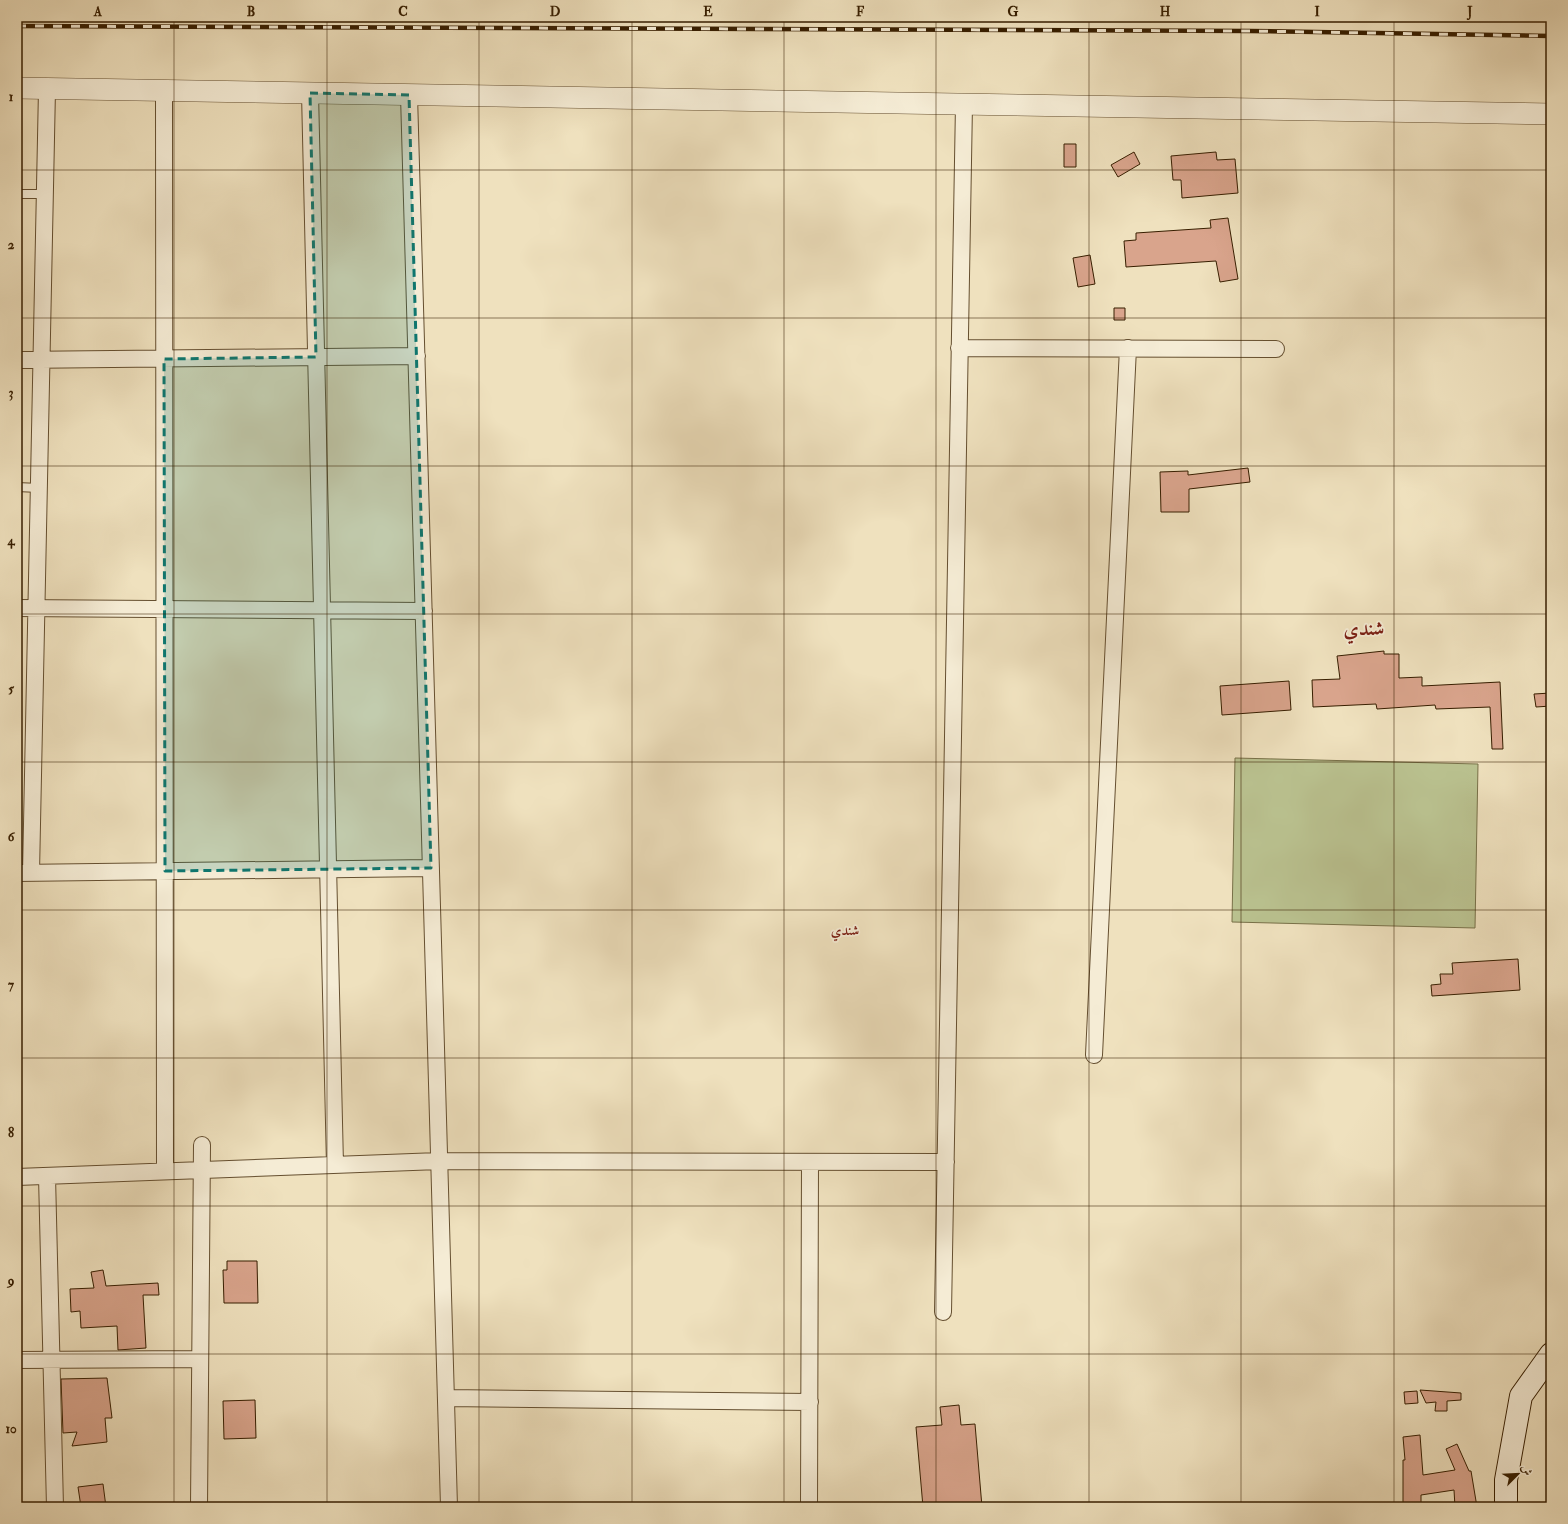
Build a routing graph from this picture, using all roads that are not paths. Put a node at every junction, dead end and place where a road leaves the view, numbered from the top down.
1 (17, 88) edge
2 (47, 89) junction
3 (164, 91) junction
4 (310, 93) junction
5 (409, 95) junction
6 (964, 104) junction
7 (1551, 114) edge
8 (17, 194) edge
9 (45, 194) junction
10 (960, 348) junction
11 (1128, 348) junction
12 (1276, 349) dead end
13 (417, 356) junction
14 (316, 357) junction
15 (164, 359) junction
16 (17, 360) edge
17 (42, 360) junction
18 (17, 487) edge
19 (39, 488) junction
20 (17, 608) edge
21 (37, 608) junction
22 (164, 609) junction
23 (322, 610) junction
24 (424, 611) junction
25 (431, 868) junction
26 (329, 869) junction
27 (164, 872) junction
28 (24, 873) edge
29 (1094, 1055) dead end
30 (202, 1145) dead end
31 (439, 1161) junction
32 (810, 1162) junction
33 (946, 1162) junction
34 (336, 1165) junction
35 (201, 1170) junction
36 (165, 1171) junction
37 (47, 1176) junction
38 (17, 1177) edge
39 (943, 1312) dead end
40 (1551, 1354) edge
41 (200, 1359) junction
42 (17, 1360) edge
43 (52, 1360) junction
44 (446, 1398) junction
45 (810, 1402) junction
46 (55, 1507) edge
47 (199, 1507) edge
48 (448, 1507) edge
49 (809, 1507) edge
50 (1506, 1507) edge

1 - 2 street
2 - 3 street
2 - 9 street
3 - 4 street
3 - 15 street
4 - 5 street
4 - 14 street
5 - 6 street
5 - 13 street
6 - 7 street
6 - 10 street
8 - 9 lane
9 - 17 street
10 - 11 street
10 - 33 street
11 - 12 street
11 - 29 street
13 - 14 street
13 - 24 street
14 - 15 street
14 - 23 street
15 - 17 street
15 - 22 street
16 - 17 street
17 - 19 street
18 - 19 lane
19 - 21 street
20 - 21 street
21 - 22 street
21 - 28 street
22 - 23 street
22 - 27 street
23 - 24 street
23 - 26 street
24 - 25 street
25 - 26 street
25 - 31 street
26 - 27 street
26 - 34 street
27 - 28 street
27 - 36 street
30 - 35 street
31 - 32 street
31 - 34 street
31 - 44 street
32 - 33 street
32 - 45 street
33 - 39 street
34 - 35 street
35 - 36 street
35 - 41 street
36 - 37 street
37 - 38 street
37 - 43 street
40 - 50 main road
41 - 43 street
41 - 47 street
42 - 43 street
43 - 46 street
44 - 45 street
44 - 48 street
45 - 49 street

